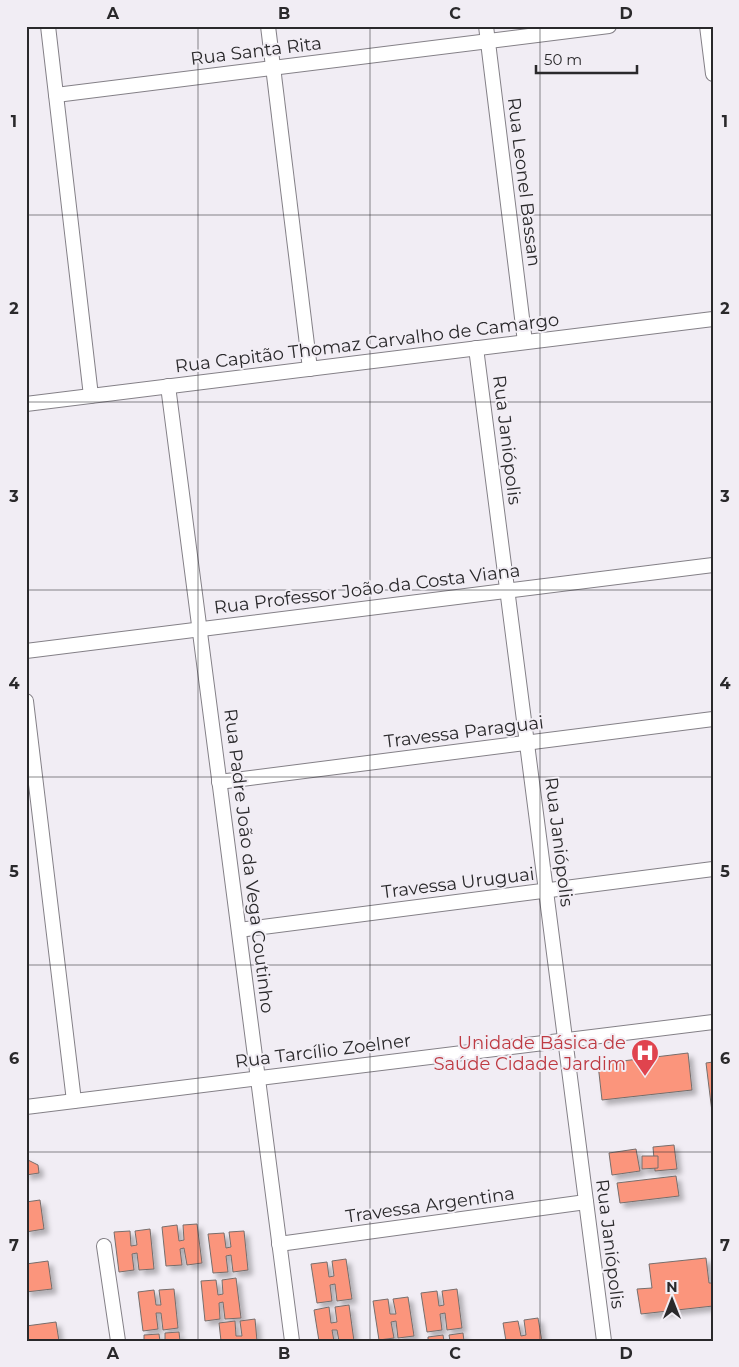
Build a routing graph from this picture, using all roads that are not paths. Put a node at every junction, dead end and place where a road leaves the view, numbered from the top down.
1 (48, 26) edge
2 (268, 26) edge
3 (486, 26) edge
4 (609, 26) edge
5 (707, 26) edge
6 (488, 41) junction
7 (273, 68) junction
8 (713, 74) edge
9 (56, 95) junction
10 (713, 319) edge
11 (525, 342) junction
12 (476, 348) junction
13 (310, 369) junction
14 (168, 386) junction
15 (91, 396) junction
16 (26, 404) edge
17 (713, 565) edge
18 (507, 591) junction
19 (200, 629) junction
20 (26, 651) edge
21 (26, 701) edge
22 (713, 719) edge
23 (527, 743) junction
24 (220, 782) junction
25 (713, 869) edge
26 (546, 890) junction
27 (239, 930) junction
28 (713, 1022) edge
29 (565, 1040) junction
30 (258, 1078) junction
31 (74, 1101) junction
32 (26, 1107) edge
33 (586, 1202) junction
34 (279, 1244) junction
35 (104, 1246) dead end
36 (118, 1341) edge
37 (292, 1341) edge
38 (604, 1341) edge

1 - 9 street
2 - 7 street
3 - 6 street, Rua Leonel Bassan
4 - 6 street, Rua Santa Rita
5 - 8 street
6 - 7 street, Rua Santa Rita
6 - 11 street, Rua Leonel Bassan
7 - 9 street, Rua Santa Rita
7 - 13 street
9 - 15 street
10 - 11 street, Rua Capitão Thomaz Carvalho de Camargo
11 - 12 street, Rua Capitão Thomaz Carvalho de Camargo
12 - 13 street, Rua Capitão Thomaz Carvalho de Camargo
12 - 18 street, Rua Janiópolis
13 - 14 street, Rua Capitão Thomaz Carvalho de Camargo
14 - 15 street, Rua Capitão Thomaz Carvalho de Camargo
14 - 19 street, Rua Padre João da Vega Coutinho
15 - 16 street, Rua Capitão Thomaz Carvalho de Camargo
17 - 18 street, Rua Professor João da Costa Viana
18 - 19 street, Rua Professor João da Costa Viana
18 - 23 street, Rua Janiópolis
19 - 20 street, Rua Professor João da Costa Viana
19 - 24 street, Rua Padre João da Vega Coutinho
21 - 31 street
22 - 23 street, Travessa Paraguai
23 - 24 street, Travessa Paraguai
23 - 26 street, Rua Janiópolis
24 - 27 street, Rua Padre João da Vega Coutinho
25 - 26 street, Travessa Uruguai
26 - 27 street, Travessa Uruguai
26 - 29 street, Rua Janiópolis
27 - 30 street, Rua Padre João da Vega Coutinho
28 - 29 street, Rua Tarcílio Zoelner
29 - 30 street, Rua Tarcílio Zoelner
29 - 33 street, Rua Janiópolis
30 - 31 street, Rua Tarcílio Zoelner
30 - 34 street, Rua Padre João da Vega Coutinho
31 - 32 street, Rua Tarcílio Zoelner
33 - 34 street, Travessa Argentina
33 - 38 street, Rua Janiópolis
34 - 37 street, Rua Padre João da Vega Coutinho
35 - 36 street

